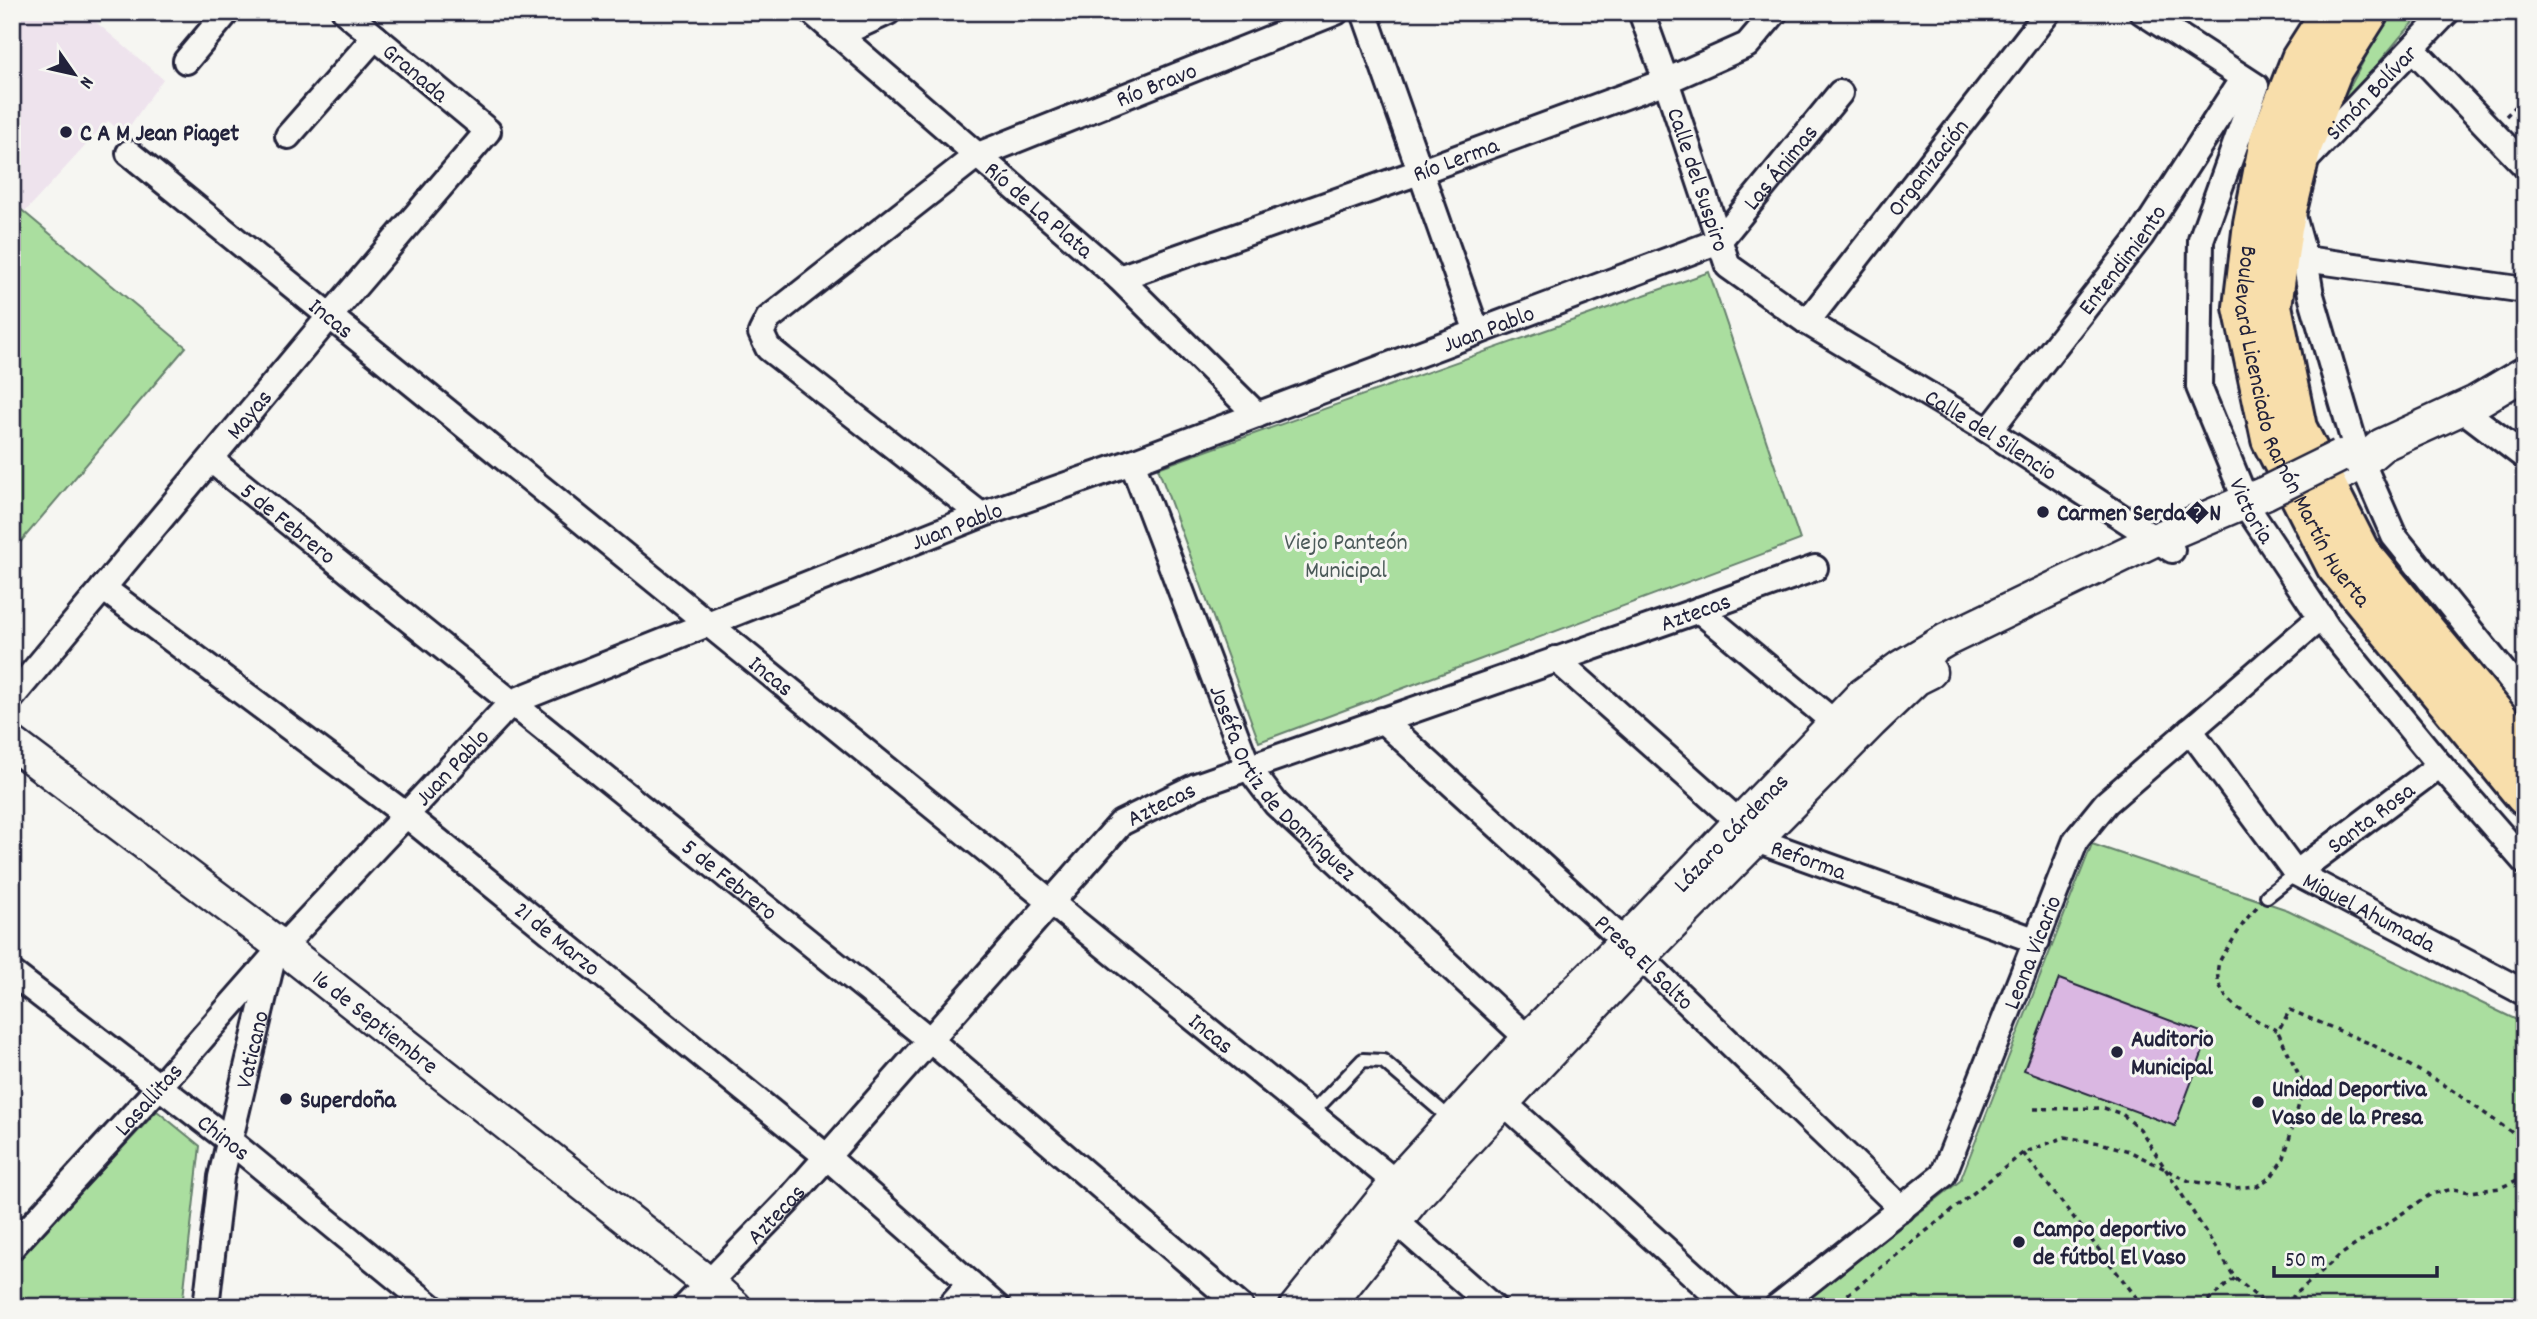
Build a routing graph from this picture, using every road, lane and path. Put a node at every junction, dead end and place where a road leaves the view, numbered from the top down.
1 (227, 12) edge
2 (345, 12) edge
3 (812, 12) edge
4 (888, 12) edge
5 (1336, 12) edge
6 (1364, 12) edge
7 (1641, 12) edge
8 (1775, 12) edge
9 (2048, 12) edge
10 (2142, 12) edge
11 (2331, 12) edge
12 (2369, 12) edge
13 (2447, 12) edge
14 (838, 36) junction
15 (375, 37) junction
16 (2413, 49) junction
17 (186, 61) dead end
18 (1666, 81) junction
19 (2261, 90) junction
20 (1840, 93) dead end
21 (488, 131) joint
22 (288, 136) dead end
23 (128, 153) dead end
24 (976, 156) junction
25 (2525, 166) edge
26 (1419, 172) junction
27 (2292, 186) junction
28 (1720, 241) junction
29 (2305, 259) junction
30 (1119, 278) junction
31 (2525, 290) edge
32 (330, 316) junction
33 (1807, 322) junction
34 (1477, 332) junction
35 (2525, 373) edge
36 (2462, 409) junction
37 (1257, 415) junction
38 (1989, 431) junction
39 (2357, 457) junction
40 (2525, 457) edge
41 (211, 460) junction
42 (1132, 462) junction
43 (2259, 503) junction
44 (981, 515) junction
45 (2163, 545) junction
46 (1815, 568) dead end
47 (103, 588) junction
48 (1699, 610) junction
49 (2321, 617) junction
50 (707, 623) junction
51 (1556, 659) junction
52 (12, 697) edge
53 (2525, 698) edge
54 (512, 702) junction
55 (1382, 720) junction
56 (1844, 730) junction
57 (2190, 730) junction
58 (12, 743) edge
59 (2525, 751) edge
60 (2440, 765) junction
61 (1248, 767) junction
62 (2525, 796) edge
63 (405, 814) junction
64 (1747, 831) junction
65 (2525, 862) edge
66 (2296, 873) junction
67 (2267, 896) joint
68 (1051, 902) junction
69 (2037, 941) junction
70 (1633, 949) junction
71 (277, 953) junction
72 (12, 973) edge
73 (2525, 993) edge
74 (2278, 1031) junction
75 (930, 1040) junction
76 (1537, 1047) junction
77 (159, 1087) junction
78 (1503, 1102) junction
79 (2035, 1108) dead end
80 (1311, 1114) junction
81 (1453, 1121) junction
82 (230, 1141) junction
83 (2024, 1153) junction
84 (827, 1157) junction
85 (2165, 1169) junction
86 (1396, 1202) junction
87 (1902, 1209) junction
88 (12, 1247) edge
89 (2235, 1278) junction
90 (707, 1282) junction
91 (970, 1283) junction
92 (206, 1307) edge
93 (432, 1307) edge
94 (685, 1307) edge
95 (735, 1307) edge
96 (949, 1307) edge
97 (997, 1307) edge
98 (1241, 1307) edge
99 (1296, 1307) edge
100 (1327, 1307) edge
101 (1493, 1307) edge
102 (1730, 1307) edge
103 (1777, 1307) edge
104 (1832, 1307) edge
105 (2144, 1307) edge
106 (2200, 1307) edge
107 (2269, 1307) edge
108 (2281, 1307) edge

1 - 17 street
2 - 15 street, Granada
3 - 14 street, Río de La Plata
4 - 14 street
5 - 24 street, Río Bravo
6 - 26 street
7 - 18 street, Calle del Suspiro
8 - 18 street, Río Lerma
9 - 33 street, Organización
10 - 19 street
11 - 19 main road, Boulevard Licenciado Ramón Martín Huerta
12 - 27 main road, Boulevard Licenciado Ramón Martín Huerta
13 - 16 street, Simón Bolívar
14 - 24 street, Río de La Plata
15 - 21 street, Granada
15 - 22 street
16 - 25 street
16 - 27 street, Simón Bolívar
18 - 26 street, Río Lerma
18 - 28 street, Calle del Suspiro
19 - 38 street, Entendimiento
19 - 43 street, Victoria
19 - 62 main road, Boulevard Licenciado Ramón Martín Huerta
20 - 28 street, Las Ánimas
21 - 32 street, Mayas
23 - 32 street, Incas
24 - 30 street, Río de La Plata
24 - 44 street, Río Bravo
26 - 30 street, Río Lerma
26 - 34 street
27 - 29 street
27 - 59 main road, Boulevard Licenciado Ramón Martín Huerta
28 - 33 street, Calle del Suspiro
28 - 34 street, Juan Pablo
29 - 31 street
29 - 39 street
30 - 37 street, Río de La Plata
32 - 41 street, Mayas
32 - 50 street, Incas
33 - 38 street, Calle del Silencio
34 - 37 street, Juan Pablo
35 - 36 street, Lázaro Cárdenas
36 - 39 street, Lázaro Cárdenas
36 - 40 street
37 - 42 street, Juan Pablo
38 - 45 street, Calle del Silencio
39 - 43 street, Lázaro Cárdenas
39 - 53 street
41 - 47 street, Mayas
41 - 54 street, 5 de Febrero
42 - 44 street, Juan Pablo
42 - 61 street, Joséfa Ortiz de Domínguez
43 - 45 street, Lázaro Cárdenas
43 - 49 street, Victoria
44 - 50 street, Juan Pablo
45 - 56 street, Lázaro Cárdenas
46 - 48 street, Aztecas
47 - 52 street, Mayas
47 - 63 street, 21 de Marzo
48 - 51 street, Aztecas
48 - 56 street
49 - 57 street, Leona Vicario
49 - 60 street, Victoria
50 - 54 street, Juan Pablo
50 - 68 street, Incas
51 - 55 street, Aztecas
51 - 64 street, Reforma
54 - 63 street, Juan Pablo
54 - 75 street, 5 de Febrero
55 - 61 street, Aztecas
55 - 70 street, Presa El Salto
56 - 64 street, Lázaro Cárdenas
57 - 66 street, Miguel Ahumada
57 - 69 street, Leona Vicario
58 - 71 street, 16 de Septiembre
60 - 65 street, Victoria
60 - 66 street, Santa Rosa
61 - 68 street, Aztecas
61 - 76 street, Joséfa Ortiz de Domínguez
63 - 71 street, Juan Pablo
63 - 84 street, 21 de Marzo
64 - 69 street, Reforma
64 - 70 street, Lázaro Cárdenas
66 - 67 lane, Santa Rosa
66 - 73 street, Miguel Ahumada
67 - 74 path
68 - 75 street, Aztecas
68 - 80 street, Incas
69 - 87 street, Leona Vicario
70 - 76 street, Lázaro Cárdenas
70 - 87 street, Presa El Salto
71 - 77 street, Lasallitas
71 - 82 street, Vaticano
71 - 90 street, 16 de Septiembre
72 - 77 street, Chinos
74 - 85 path
74 - 108 path
75 - 84 street, Aztecas
75 - 98 street, 5 de Febrero
76 - 78 street, Lázaro Cárdenas
76 - 81 street, Lázaro Cárdenas
77 - 82 street, Chinos
77 - 88 street, Lasallitas
78 - 86 street, Lázaro Cárdenas
78 - 102 street
79 - 85 path
80 - 81 lane
80 - 86 street, Incas
81 - 86 street, Lázaro Cárdenas
82 - 92 street, Vaticano
82 - 93 street, Chinos
83 - 85 path
83 - 104 path
83 - 105 path
84 - 90 street, Aztecas
84 - 91 street, 21 de Marzo
85 - 89 path
86 - 99 street, Lázaro Cárdenas
86 - 100 street, Lázaro Cárdenas
86 - 101 street, Incas
87 - 103 street, Leona Vicario
89 - 106 path
89 - 107 path
90 - 94 street, Aztecas
90 - 95 street, 16 de Septiembre
91 - 96 street
91 - 97 street, 21 de Marzo

